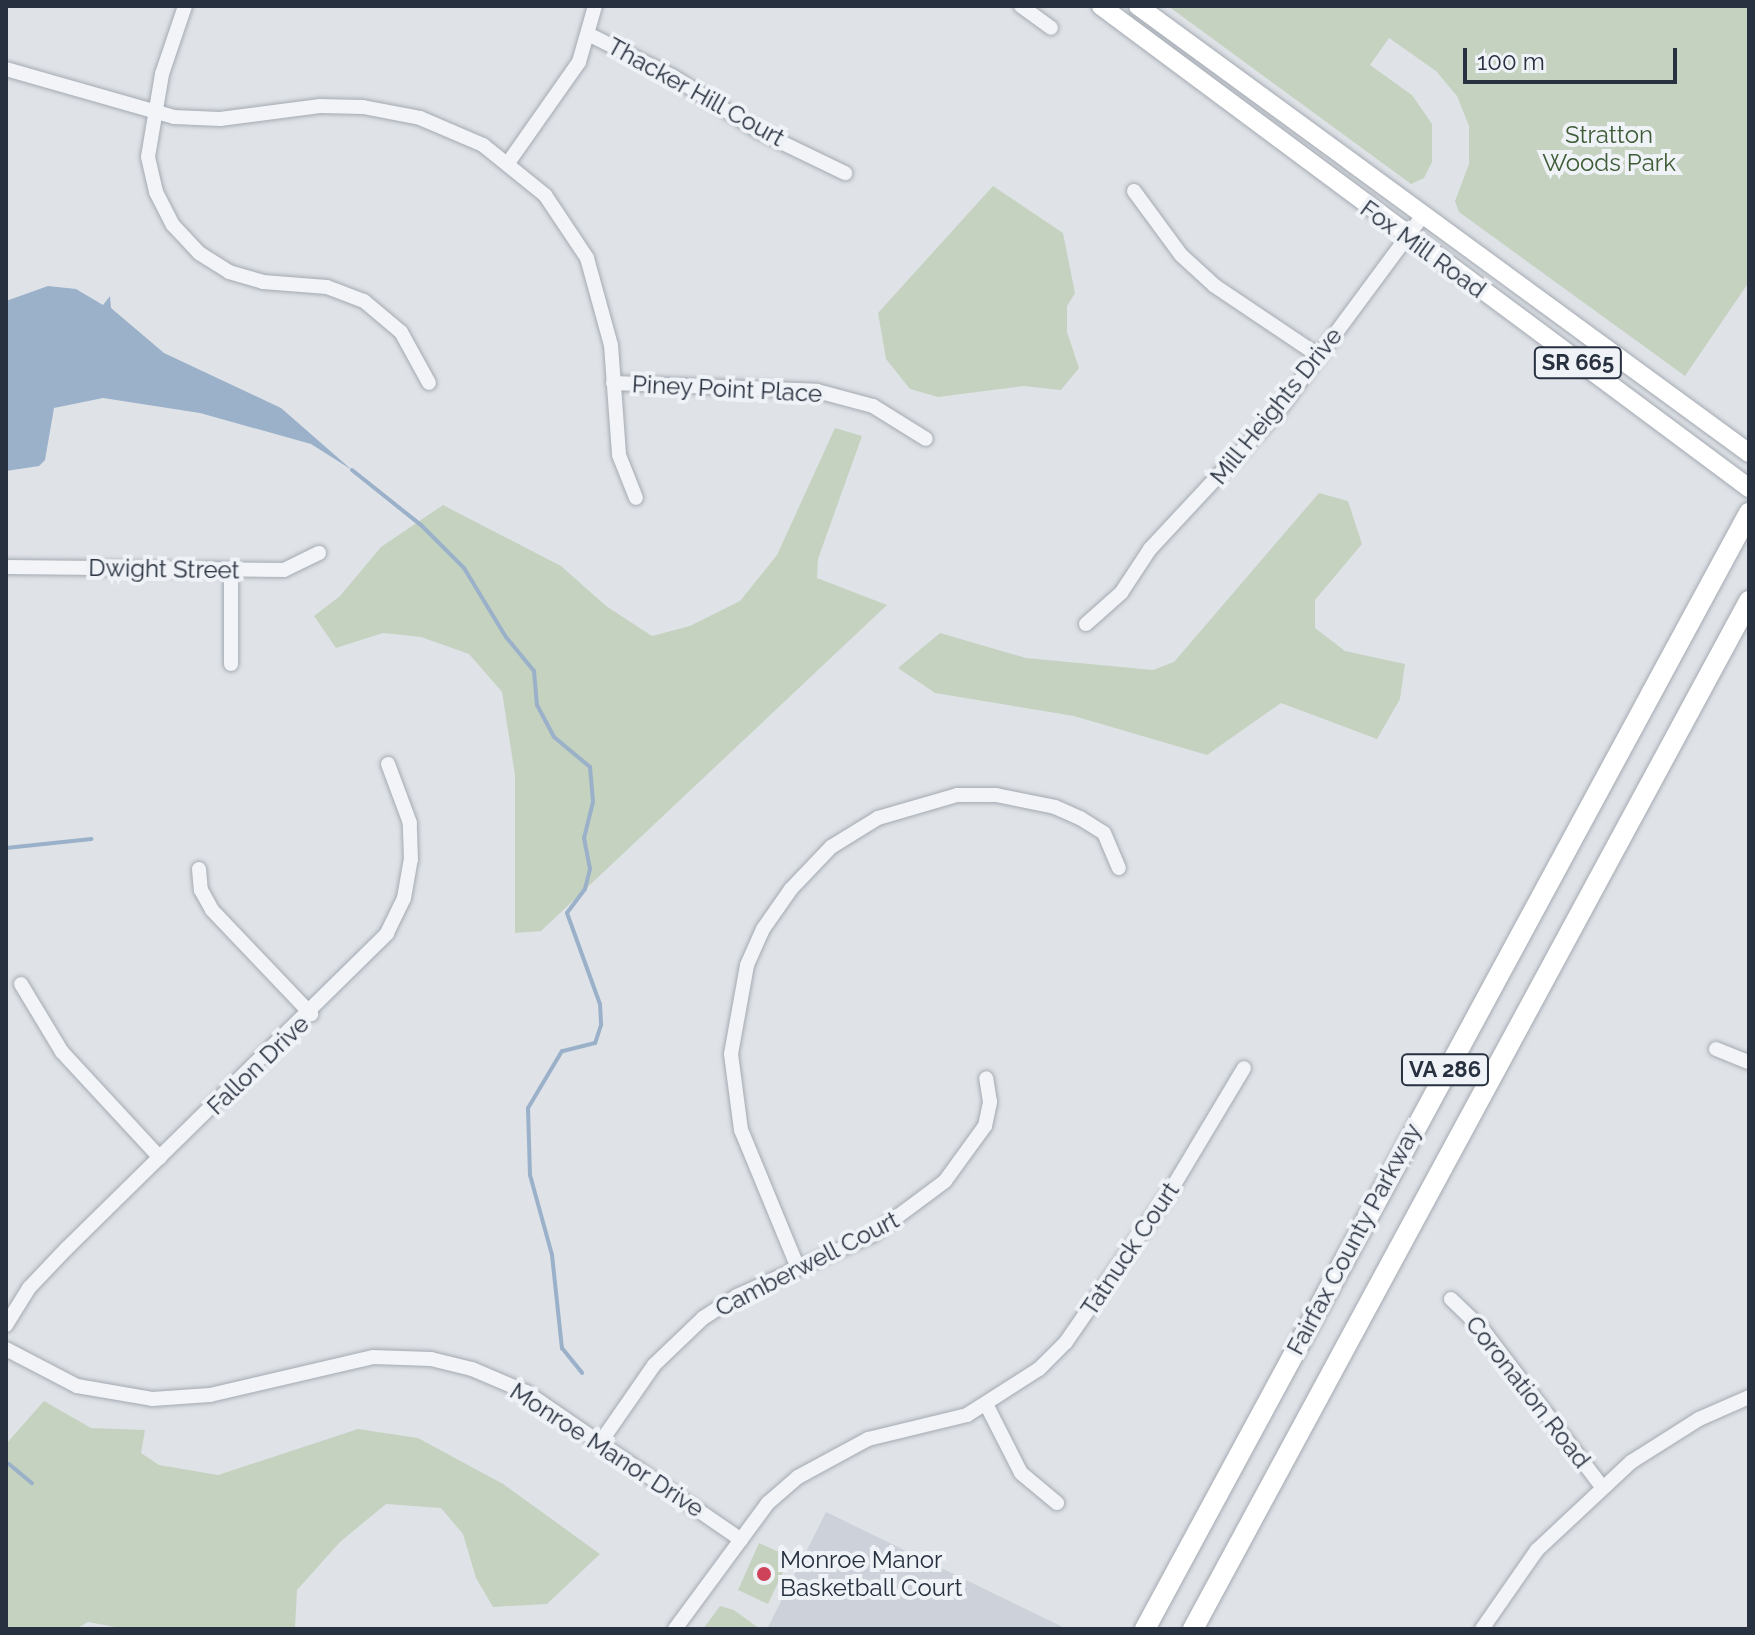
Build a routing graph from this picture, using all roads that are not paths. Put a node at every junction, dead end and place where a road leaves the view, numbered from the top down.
1 (185, 6) edge
2 (595, 6) edge
3 (1021, 6) edge
4 (1101, 6) edge
5 (1138, 6) edge
6 (1051, 28) dead end
7 (590, 35) junction
8 (6, 69) edge
9 (154, 112) junction
10 (508, 163) junction
11 (845, 173) dead end
12 (1134, 191) dead end
13 (1423, 215) junction
14 (1406, 237) junction
15 (1319, 356) junction
16 (429, 383) dead end
17 (613, 383) junction
18 (926, 439) dead end
19 (1749, 453) edge
20 (1749, 488) edge
21 (636, 498) dead end
22 (1749, 513) edge
23 (319, 553) dead end
24 (6, 567) edge
25 (231, 570) junction
26 (1749, 601) edge
27 (1086, 624) dead end
28 (231, 664) dead end
29 (388, 764) dead end
30 (1119, 868) dead end
31 (199, 869) dead end
32 (21, 984) dead end
33 (311, 1014) junction
34 (1716, 1049) dead end
35 (1749, 1062) edge
36 (1244, 1068) dead end
37 (986, 1078) dead end
38 (160, 1158) junction
39 (798, 1268) junction
40 (1451, 1299) dead end
41 (6, 1325) edge
42 (6, 1349) edge
43 (1749, 1397) edge
44 (986, 1404) junction
45 (600, 1443) junction
46 (1602, 1487) junction
47 (1057, 1503) dead end
48 (741, 1540) junction
49 (675, 1629) edge
50 (1145, 1629) edge
51 (1193, 1629) edge
52 (1482, 1629) edge

1 - 9 street
2 - 7 street
3 - 6 street
4 - 14 main road, Fox Mill Road / SR 665
5 - 13 main road, Fox Mill Road / SR 665
7 - 10 street
7 - 11 street, Thacker Hill Court
8 - 9 street
9 - 10 street
9 - 16 street
10 - 17 street
12 - 15 street
13 - 14 street, Mill Heights Drive
13 - 19 main road, Fox Mill Road / SR 665
14 - 15 street, Mill Heights Drive
14 - 20 main road, Fox Mill Road / SR 665
15 - 27 street, Mill Heights Drive
17 - 18 street, Piney Point Place
17 - 21 street
22 - 50 highway, Fairfax County Parkway / VA 286
23 - 25 street, Dwight Street
24 - 25 street, Dwight Street
25 - 28 street
26 - 51 highway, Fairfax County Parkway / VA 286
29 - 33 street, Fallon Drive
30 - 39 street
31 - 33 street
32 - 38 street
33 - 38 street, Fallon Drive
34 - 35 street
36 - 44 street, Tatnuck Court
37 - 39 street, Camberwell Court
38 - 41 street, Fallon Drive
39 - 45 street, Camberwell Court
40 - 46 street, Coronation Road
42 - 45 street, Monroe Manor Drive
43 - 46 street
44 - 47 street
44 - 48 street, Tatnuck Court
45 - 48 street, Monroe Manor Drive
46 - 52 street
48 - 49 street, Tatnuck Court

